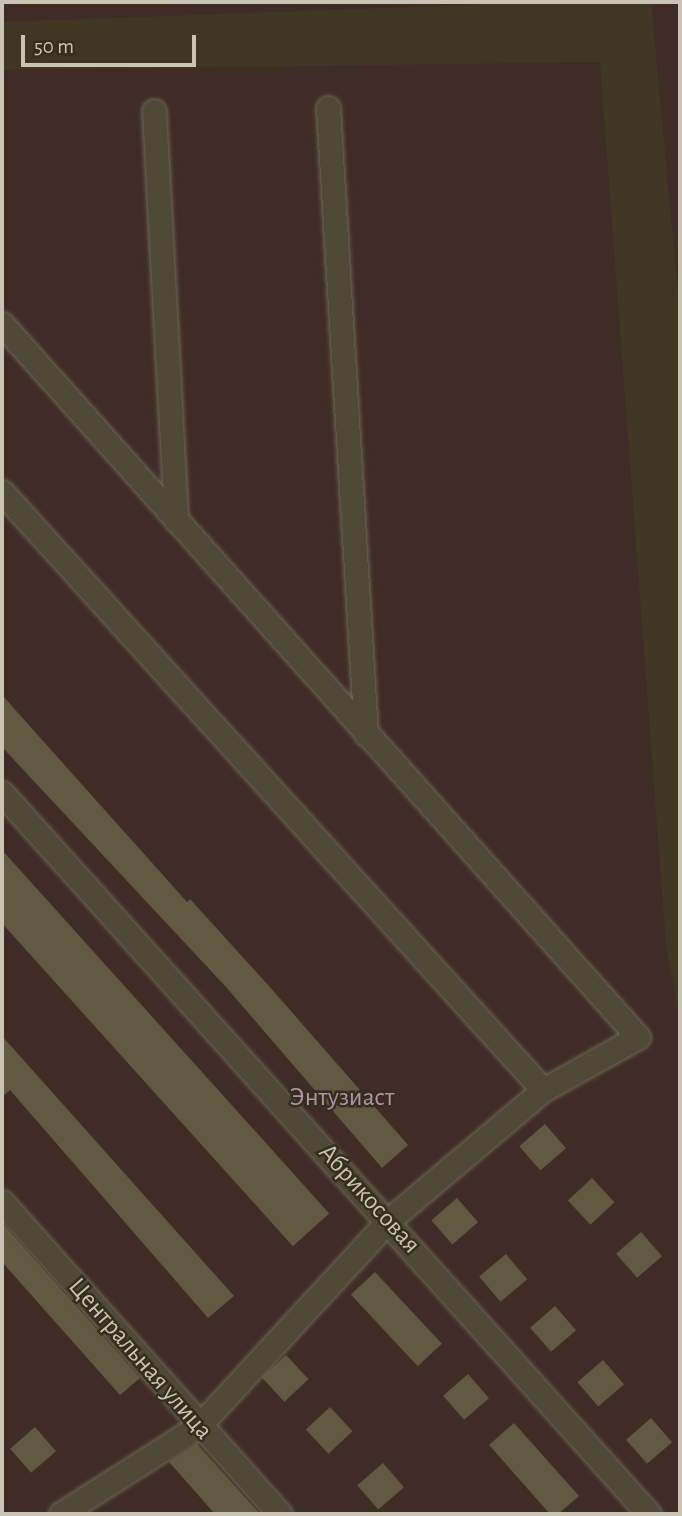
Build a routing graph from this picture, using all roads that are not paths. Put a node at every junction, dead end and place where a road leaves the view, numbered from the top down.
1 (328, 108) dead end
2 (154, 111) dead end
3 (2, 324) edge
4 (2, 492) edge
5 (176, 520) junction
6 (366, 734) junction
7 (2, 793) edge
8 (543, 1090) junction
9 (2, 1202) edge
10 (389, 1220) junction
11 (200, 1426) junction
12 (61, 1514) edge
13 (280, 1514) edge
14 (649, 1514) edge

1 - 6 street
2 - 5 street
3 - 5 street
4 - 8 street
5 - 6 street
6 - 8 street
7 - 10 street, Абрикосовая
8 - 10 street
9 - 11 street, Центральная улица
10 - 11 street
10 - 14 street, Абрикосовая
11 - 12 street
11 - 13 street, Центральная улица

